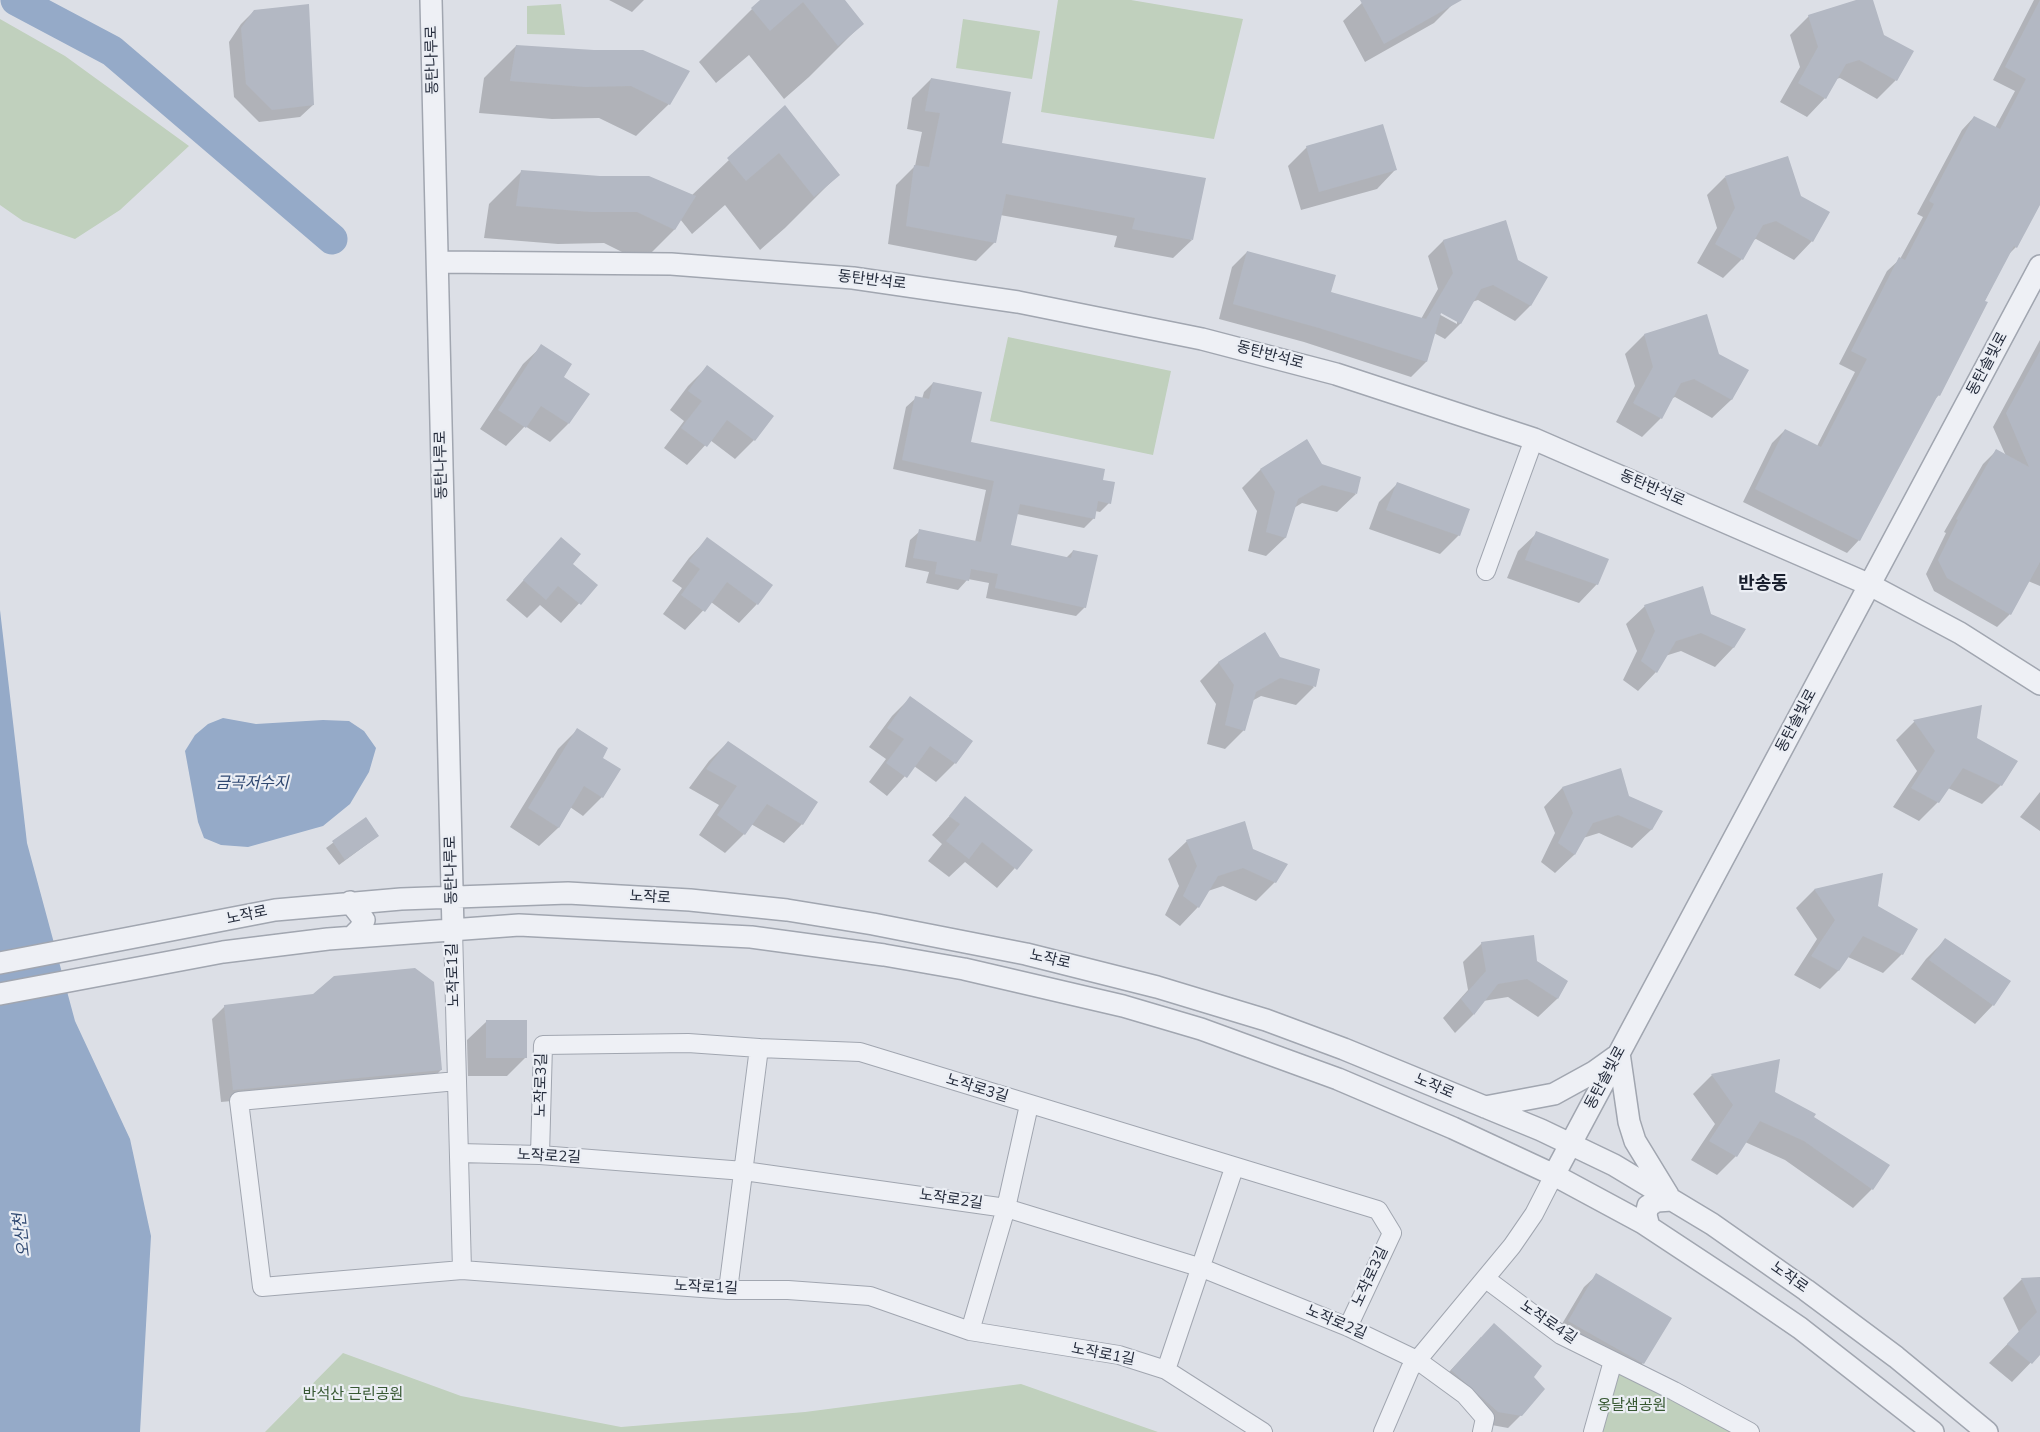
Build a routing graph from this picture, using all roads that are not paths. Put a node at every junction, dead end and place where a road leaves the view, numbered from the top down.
1 (431, 0) edge
2 (438, 262) junction
3 (2040, 266) edge
4 (1534, 439) junction
5 (1486, 571) dead end
6 (1870, 585) junction
7 (2040, 684) edge
8 (568, 893) junction
9 (452, 897) junction
10 (350, 902) junction
11 (568, 927) junction
12 (453, 930) junction
13 (352, 937) junction
14 (0, 963) edge
15 (0, 994) edge
16 (759, 1048) junction
17 (1619, 1054) junction
18 (457, 1081) junction
19 (1029, 1105) junction
20 (1483, 1108) junction
21 (1468, 1136) junction
22 (1570, 1145) junction
23 (459, 1153) junction
24 (540, 1155) junction
25 (1234, 1168) junction
26 (744, 1171) junction
27 (1554, 1175) junction
28 (1672, 1200) junction
29 (1006, 1208) junction
30 (1649, 1227) junction
31 (1202, 1268) junction
32 (462, 1270) junction
33 (1486, 1279) junction
34 (728, 1290) junction
35 (1348, 1327) junction
36 (970, 1331) junction
37 (1417, 1360) junction
38 (1613, 1361) junction
39 (1166, 1370) junction
40 (1263, 1432) edge
41 (1383, 1432) edge
42 (1482, 1432) edge
43 (1593, 1432) edge
44 (1748, 1432) edge
45 (1933, 1432) edge
46 (1987, 1432) edge

1 - 2 street, 동탄나루로
2 - 4 street, 동탄반석로
2 - 9 street, 동탄나루로
3 - 6 street, 동탄솔빛로
4 - 5 street
4 - 6 street, 동탄반석로
6 - 7 street, 동탄반석로
6 - 17 street, 동탄솔빛로
8 - 9 street, 노작로
8 - 11 street
8 - 20 street, 노작로
9 - 10 street, 노작로
9 - 12 street, 동탄나루로
10 - 13 street
10 - 14 street, 노작로
11 - 12 street, 노작로
11 - 21 street, 노작로
12 - 13 street, 노작로
12 - 18 street, 노작로1길
13 - 15 street, 노작로
16 - 19 street, 노작로3길
16 - 24 street, 노작로3길
16 - 26 street
17 - 20 street
17 - 22 street, 동탄솔빛로
17 - 28 street
18 - 23 street, 노작로1길
18 - 32 street
19 - 25 street, 노작로3길
19 - 29 street
20 - 21 street
20 - 22 street, 노작로
21 - 27 street, 노작로
22 - 27 street, 동탄솔빛로
22 - 28 street, 노작로
23 - 24 street, 노작로2길
23 - 32 street, 노작로1길
24 - 26 street, 노작로2길
25 - 31 street
25 - 35 street, 노작로3길
26 - 29 street, 노작로2길
26 - 34 street
27 - 30 street, 노작로
27 - 33 street
28 - 30 street
28 - 46 street, 노작로
29 - 31 street, 노작로2길
29 - 36 street
30 - 45 street, 노작로
31 - 35 street, 노작로2길
31 - 39 street
32 - 34 street, 노작로1길
33 - 37 street
33 - 38 street, 노작로4길
34 - 36 street, 노작로1길
35 - 37 street, 노작로2길
36 - 39 street, 노작로1길
37 - 41 street
37 - 42 street
38 - 43 street
38 - 44 street, 노작로4길
39 - 40 street, 노작로1길

